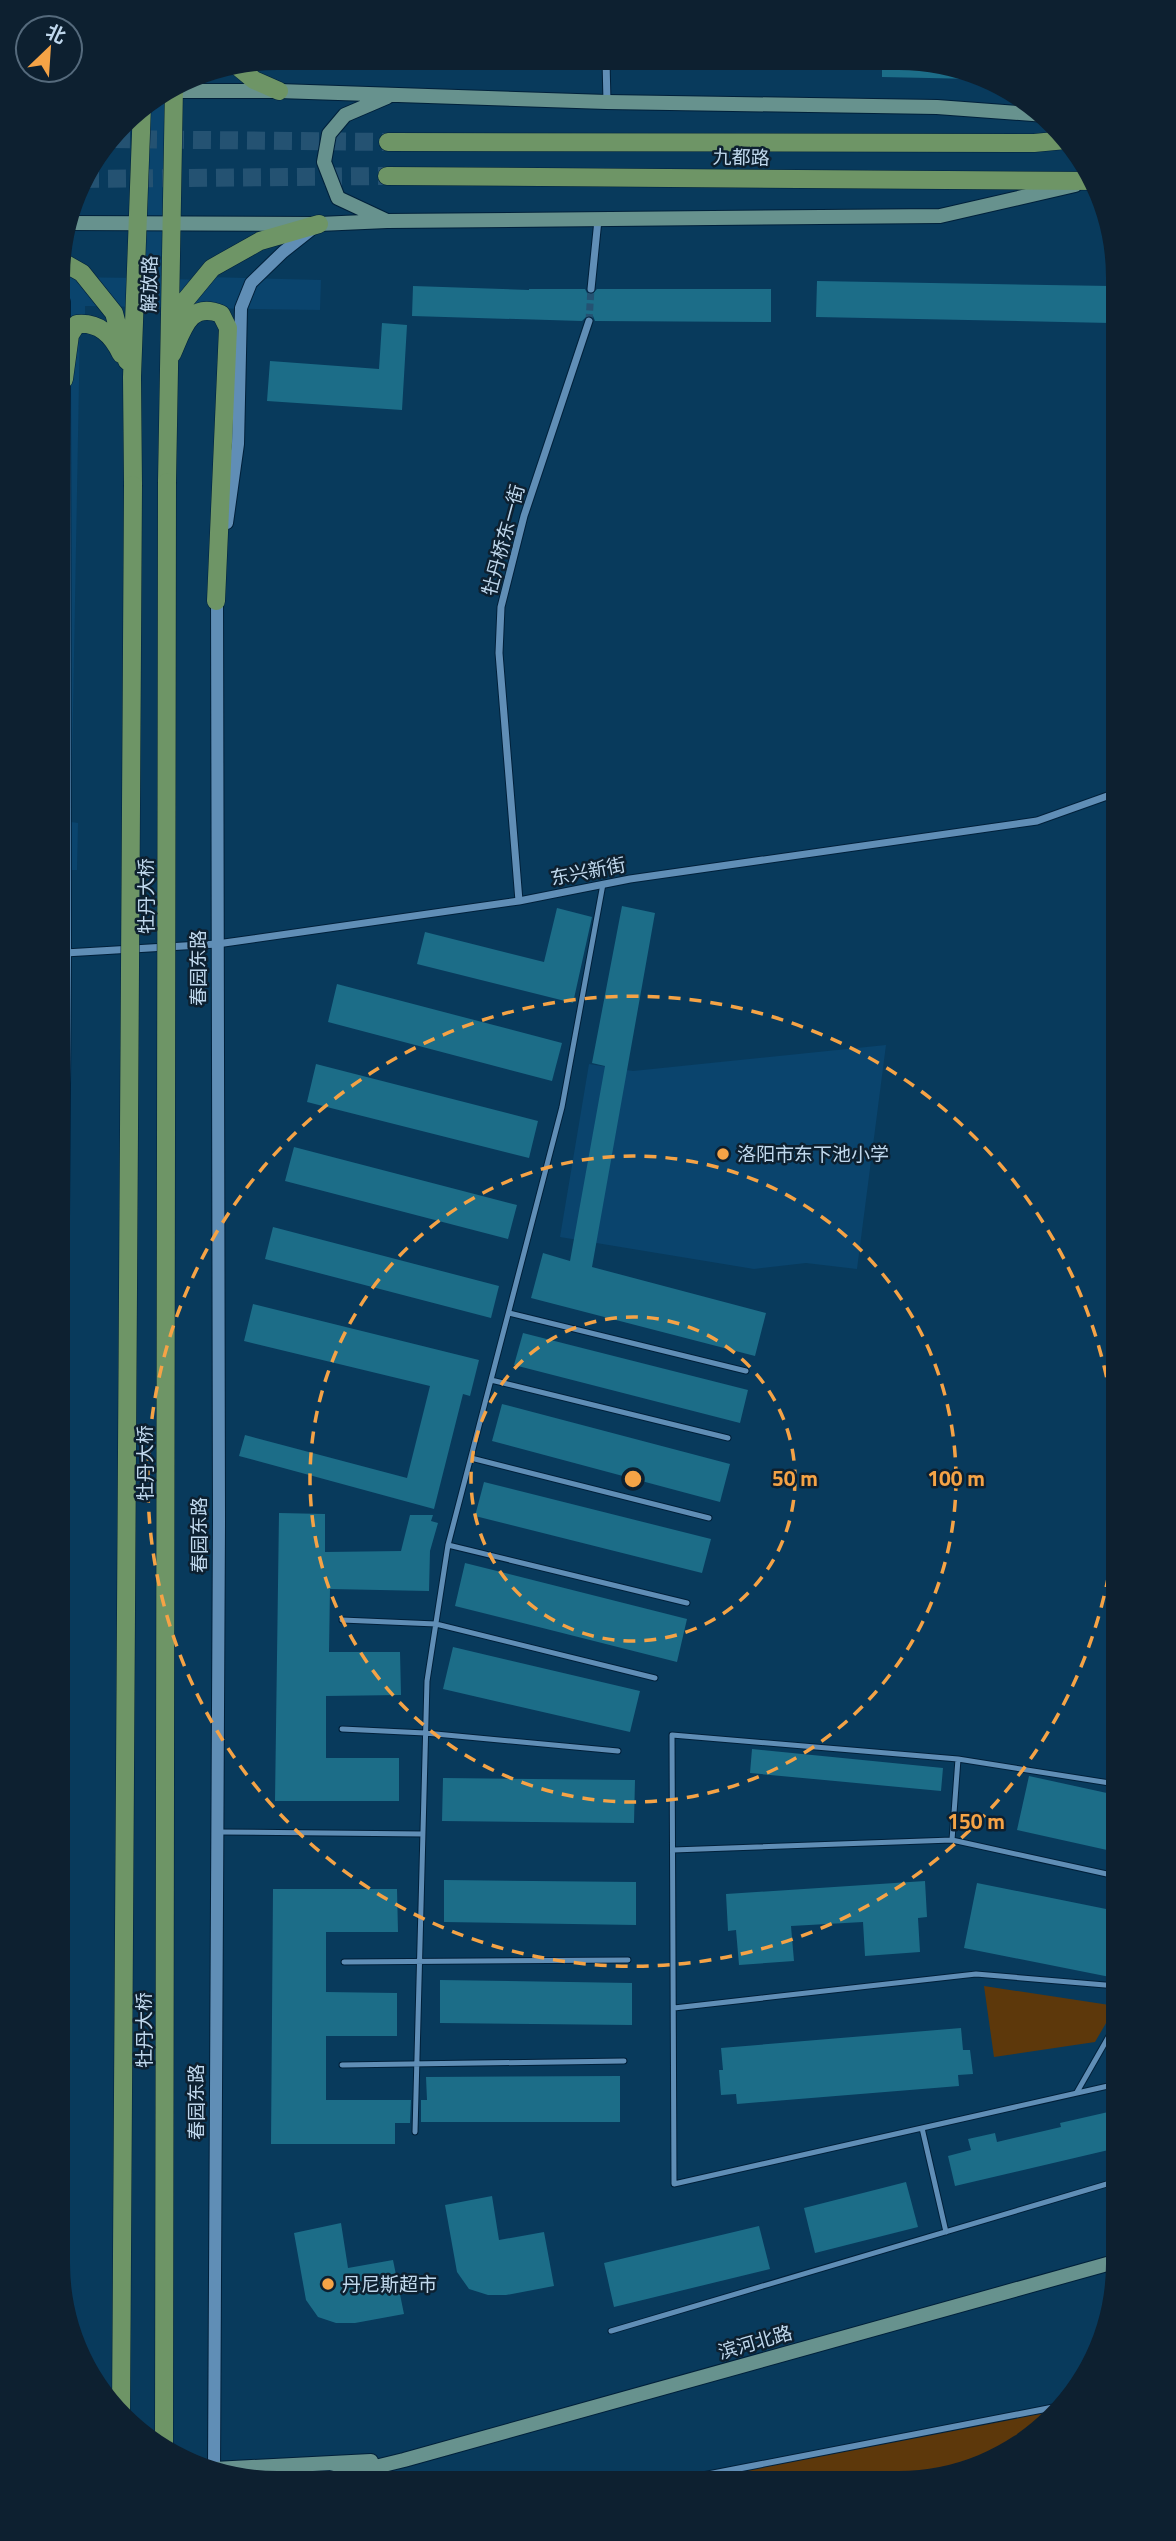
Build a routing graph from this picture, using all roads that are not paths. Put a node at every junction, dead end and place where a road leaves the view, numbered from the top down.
1 (606, 70) edge
2 (246, 73) edge
3 (190, 89) edge
4 (279, 91) junction
5 (392, 95) junction
6 (172, 99) edge
7 (607, 102) junction
8 (1026, 113) edge
9 (142, 121) edge
10 (1054, 141) edge
11 (388, 142) tunnel mouth
12 (387, 176) tunnel mouth
13 (1082, 182) edge
14 (1083, 184) edge
15 (598, 219) junction
16 (387, 221) junction
17 (77, 223) edge
18 (139, 223) junction
19 (172, 223) junction
20 (319, 224) junction
21 (70, 267) edge
22 (591, 289) tunnel mouth
23 (589, 321) tunnel mouth
24 (70, 335) edge
25 (169, 360) junction
26 (132, 377) junction
27 (167, 482) joint
28 (133, 485) joint
29 (216, 601) junction
30 (1106, 796) edge
31 (603, 884) junction
32 (519, 901) junction
33 (217, 944) junction
34 (70, 953) edge
35 (509, 1313) junction
36 (746, 1371) dead end
37 (491, 1380) junction
38 (728, 1438) dead end
39 (471, 1458) junction
40 (709, 1518) dead end
41 (449, 1545) junction
42 (687, 1603) dead end
43 (342, 1620) dead end
44 (436, 1624) junction
45 (655, 1678) dead end
46 (342, 1729) dead end
47 (425, 1734) junction
48 (618, 1751) dead end
49 (958, 1759) junction
50 (1106, 1782) edge
51 (216, 1832) junction
52 (423, 1834) junction
53 (952, 1840) junction
54 (673, 1850) junction
55 (1106, 1874) edge
56 (628, 1960) dead end
57 (419, 1961) junction
58 (344, 1962) dead end
59 (1106, 1985) edge
60 (674, 2008) junction
61 (1106, 2041) edge
62 (624, 2061) dead end
63 (416, 2064) junction
64 (342, 2065) dead end
65 (1106, 2086) edge
66 (1076, 2093) junction
67 (922, 2128) junction
68 (415, 2132) dead end
69 (1106, 2184) edge
70 (946, 2232) junction
71 (1106, 2263) edge
72 (611, 2331) dead end
73 (121, 2400) edge
74 (1046, 2409) edge
75 (164, 2437) edge
76 (404, 2460) junction
77 (214, 2461) edge
78 (242, 2468) edge
79 (359, 2471) edge
80 (726, 2471) edge

1 - 7 street
2 - 4 main road
3 - 4 main road
4 - 5 main road
5 - 7 main road
5 - 16 main road
6 - 19 main road, 解放路
7 - 8 main road
9 - 18 main road, 解放路
10 - 11 main road, 九都路
12 - 13 main road, 九都路
14 - 15 main road
15 - 16 main road
15 - 22 street
16 - 20 main road
17 - 18 main road
18 - 19 main road
18 - 26 main road, 解放路
19 - 20 main road
19 - 25 main road, 解放路
20 - 25 main road
20 - 29 street, 春园东路
21 - 26 main road
23 - 32 street, 牡丹桥东一街
24 - 26 main road
25 - 27 main road, 解放路
25 - 29 main road
26 - 28 main road, 解放路
27 - 75 main road, 牡丹大桥, bridge
28 - 73 main road, 牡丹大桥, bridge
29 - 33 street, 春园东路
30 - 31 street, 东兴新街
31 - 32 street, 东兴新街
31 - 35 lane
32 - 33 street, 东兴新街
33 - 34 street, 东兴新街
33 - 51 street, 春园东路
35 - 36 lane
35 - 37 lane
37 - 38 lane
37 - 39 lane
39 - 40 lane
39 - 41 lane
41 - 42 lane
41 - 44 lane
43 - 44 lane
44 - 45 lane
44 - 47 lane
46 - 47 lane
47 - 48 lane
47 - 52 lane
49 - 50 lane
49 - 53 lane
49 - 54 lane
51 - 52 lane
51 - 77 street, 春园东路
52 - 57 lane
53 - 54 lane
53 - 55 lane
54 - 60 lane
56 - 57 lane
57 - 58 lane
57 - 63 lane
59 - 60 lane
60 - 67 lane
61 - 66 lane
62 - 63 lane
63 - 64 lane
63 - 68 lane
65 - 66 lane
66 - 67 lane
67 - 70 lane
69 - 70 lane
70 - 72 lane
71 - 76 main road, 滨河北路
74 - 80 street
76 - 78 main road, 滨河北路
76 - 79 main road, 滨河北路

